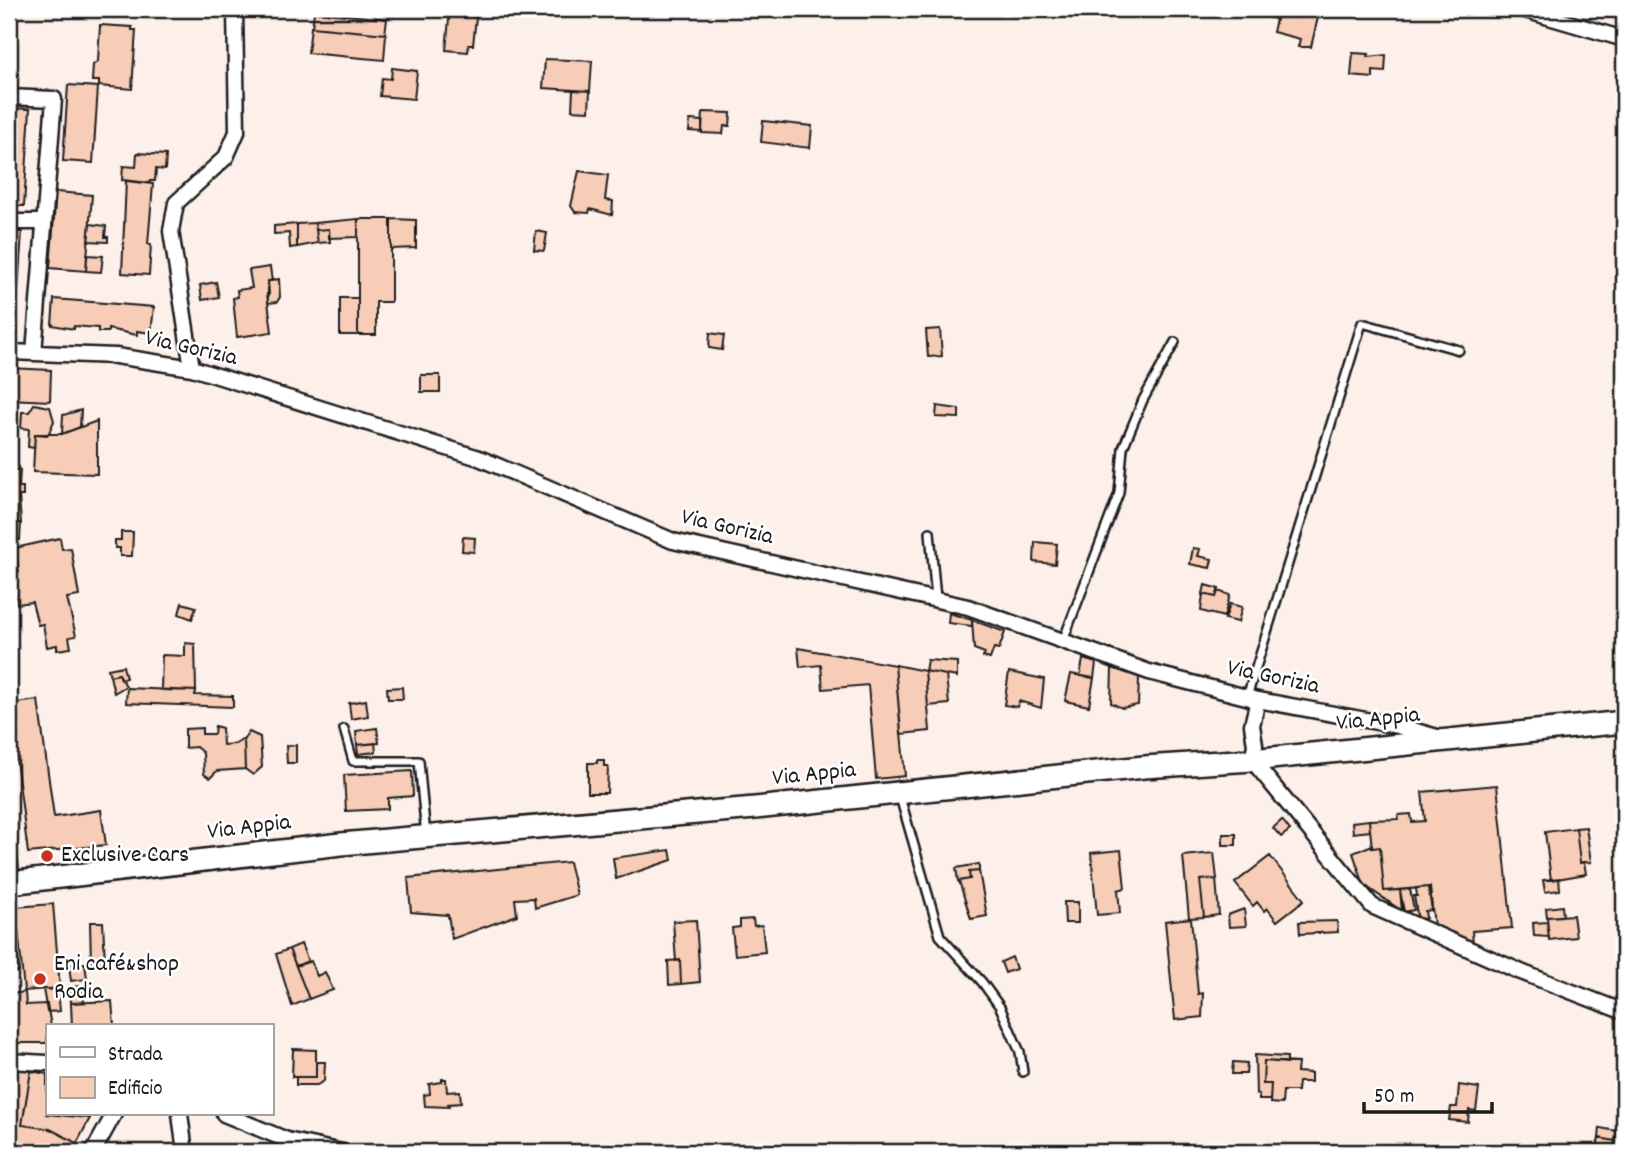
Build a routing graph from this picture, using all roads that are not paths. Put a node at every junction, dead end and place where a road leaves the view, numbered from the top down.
1 (235, 9) edge
2 (1521, 9) edge
3 (1624, 39) edge
4 (9, 97) edge
5 (9, 222) edge
6 (44, 222) junction
7 (1175, 342) dead end
8 (1459, 350) dead end
9 (9, 352) edge
10 (34, 353) junction
11 (192, 368) junction
12 (930, 532) dead end
13 (936, 600) junction
14 (1062, 642) junction
15 (1252, 698) junction
16 (1624, 722) edge
17 (344, 729) dead end
18 (1442, 739) junction
19 (1252, 760) junction
20 (899, 793) junction
21 (426, 836) junction
22 (9, 858) edge
23 (11, 883) edge
24 (1624, 1012) edge
25 (9, 1061) edge
26 (46, 1063) edge
27 (1023, 1072) dead end
28 (113, 1116) edge
29 (180, 1116) edge
30 (229, 1116) edge
31 (93, 1152) edge
32 (185, 1152) edge
33 (342, 1152) edge

1 - 11 street
2 - 3 street
4 - 6 street
5 - 6 street
6 - 10 street
7 - 14 lane
8 - 15 lane
9 - 10 street, Via Gorizia
10 - 11 street, Via Gorizia
11 - 13 street, Via Gorizia
12 - 13 lane
13 - 14 street, Via Gorizia
14 - 15 street, Via Gorizia
15 - 18 street, Via Gorizia
15 - 19 street
16 - 18 main road, Via Appia
17 - 21 lane
18 - 19 main road, Via Appia
19 - 20 main road, Via Appia
19 - 24 street
20 - 21 main road, Via Appia
20 - 27 lane
21 - 23 main road, Via Appia
22 - 23 street
25 - 26 street
28 - 31 street
29 - 32 street
30 - 33 street

